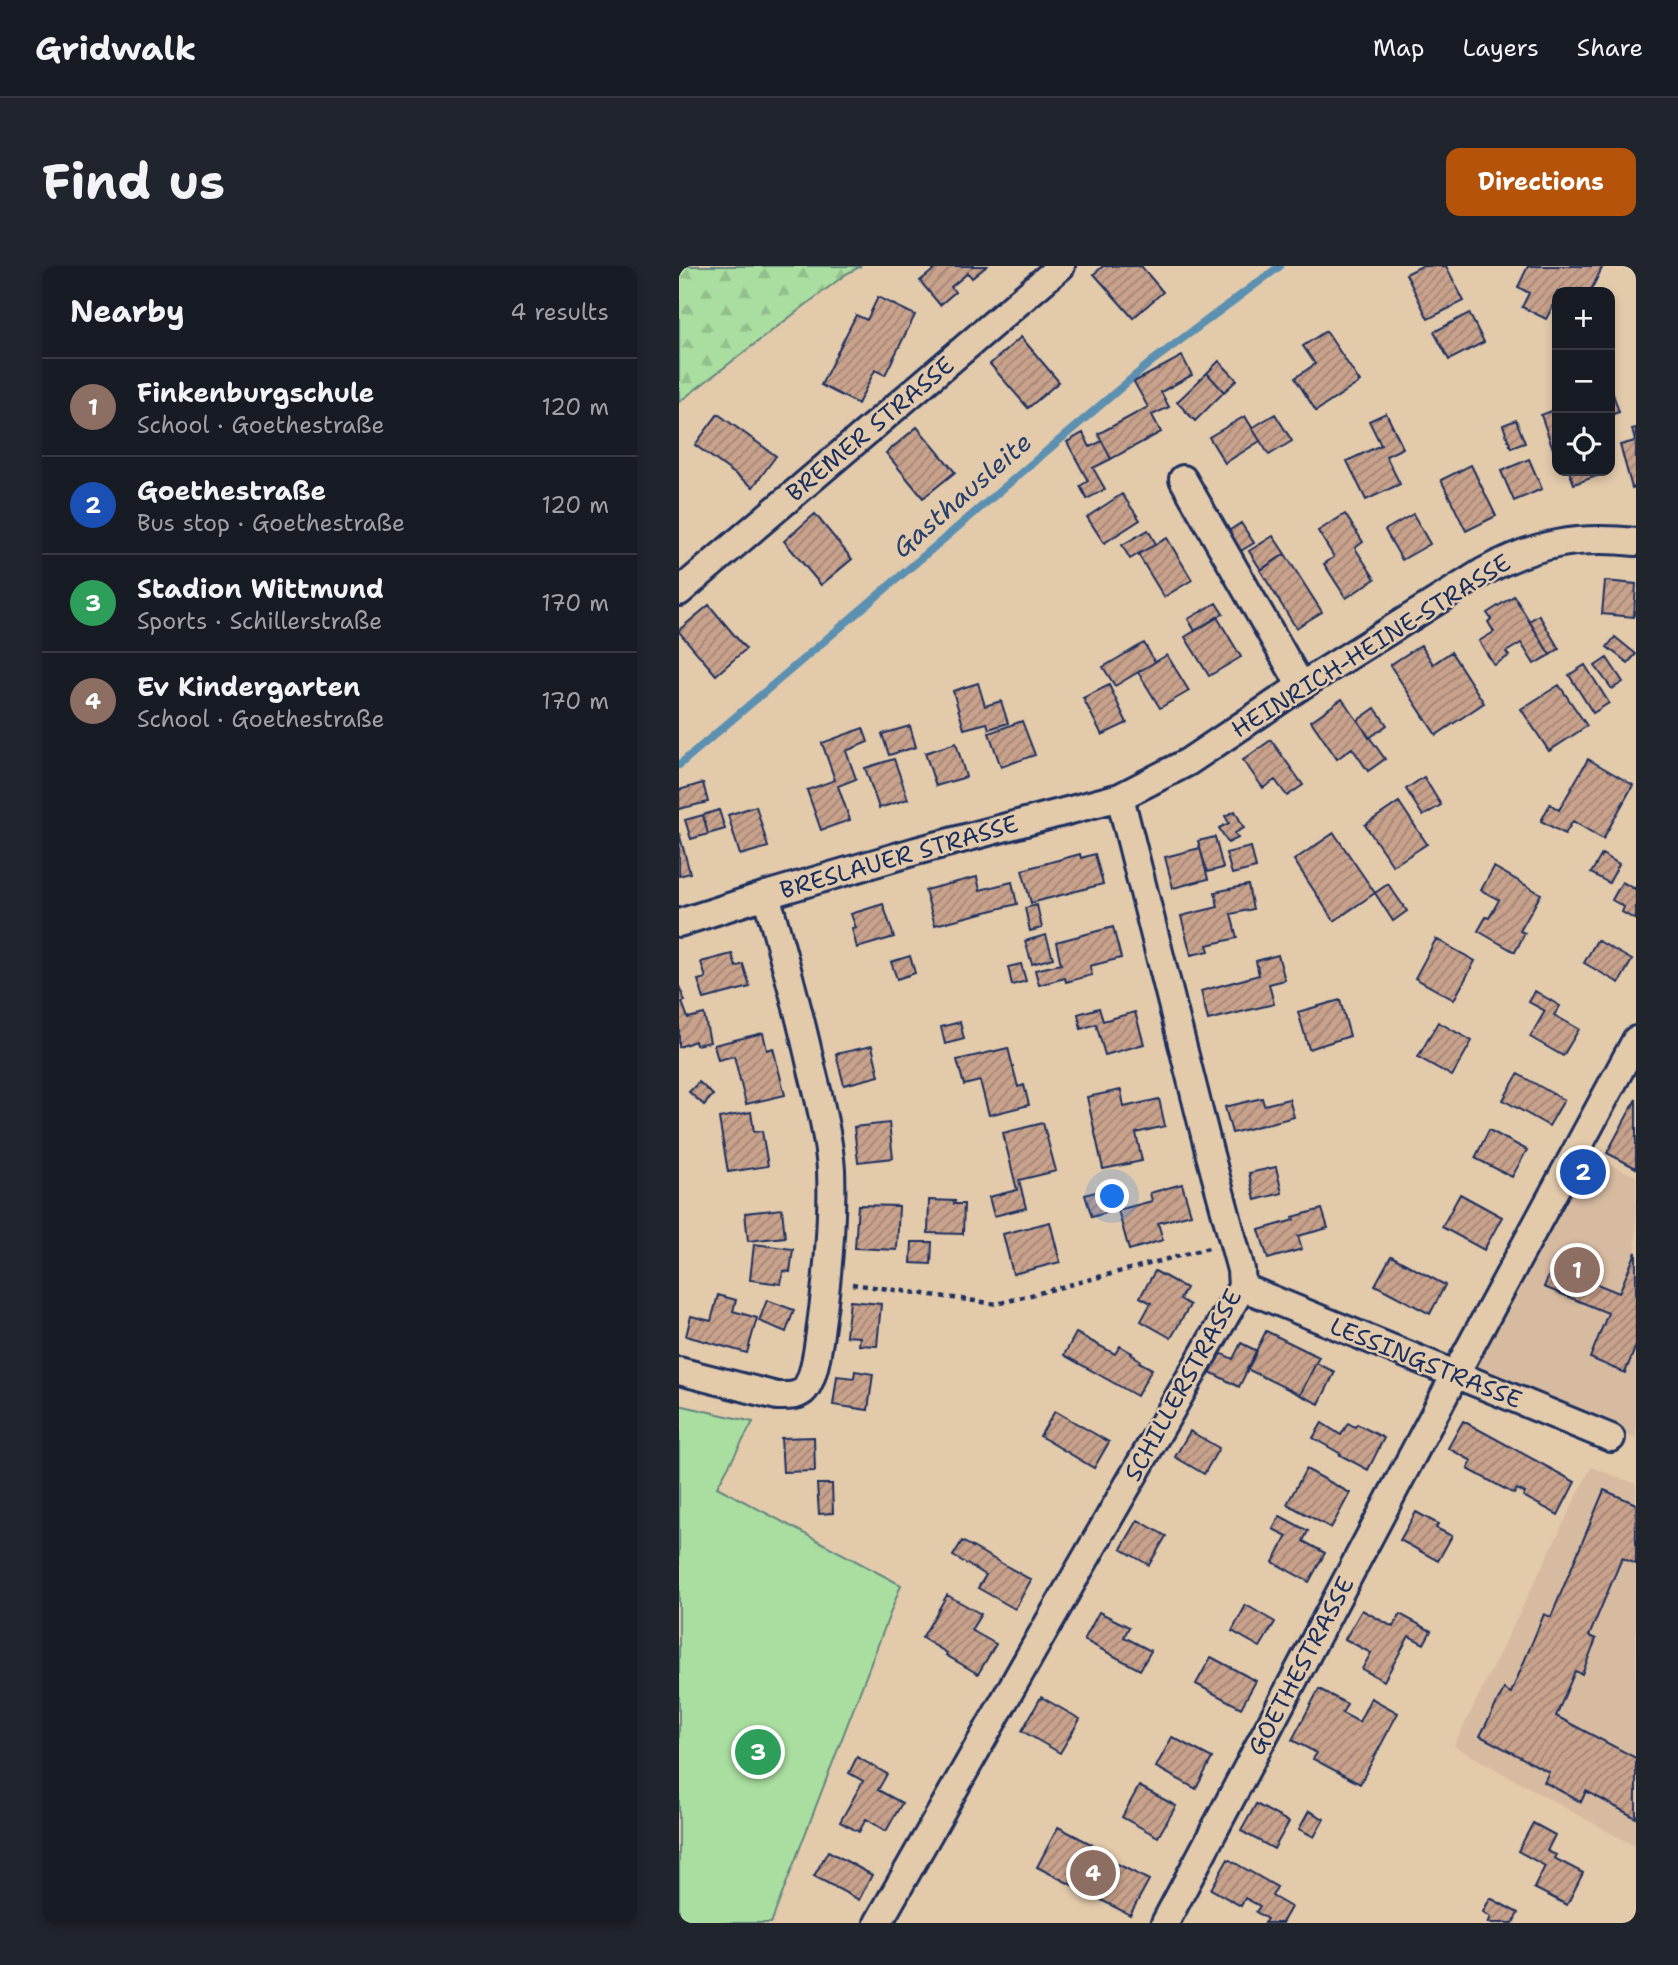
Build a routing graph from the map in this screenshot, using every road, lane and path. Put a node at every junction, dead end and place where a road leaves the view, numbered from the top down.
1 (1061, 266) edge
2 (1183, 479) dead end
3 (1636, 542) edge
4 (679, 592) edge
5 (1301, 686) junction
6 (1120, 797) junction
7 (766, 895) junction
8 (679, 923) edge
9 (1636, 1040) edge
10 (1233, 1241) junction
11 (827, 1281) junction
12 (1242, 1287) junction
13 (679, 1371) edge
14 (1455, 1375) junction
15 (1611, 1438) dead end
16 (879, 1923) edge
17 (1165, 1923) edge

1 - 4 street, BREMER STRASSE
2 - 5 street
3 - 5 street, HEINRICH-HEINE-STRASSE
5 - 6 street, HEINRICH-HEINE-STRASSE
6 - 7 street, BRESLAUER STRASSE
6 - 10 street, SCHILLERSTRASSE
7 - 8 street, BRESLAUER STRASSE
7 - 11 street
9 - 14 street, GOETHESTRASSE
10 - 11 path
10 - 12 street, SCHILLERSTRASSE
11 - 13 street
12 - 14 street, LESSINGSTRASSE
12 - 16 street, SCHILLERSTRASSE
14 - 15 street, LESSINGSTRASSE
14 - 17 street, GOETHESTRASSE

